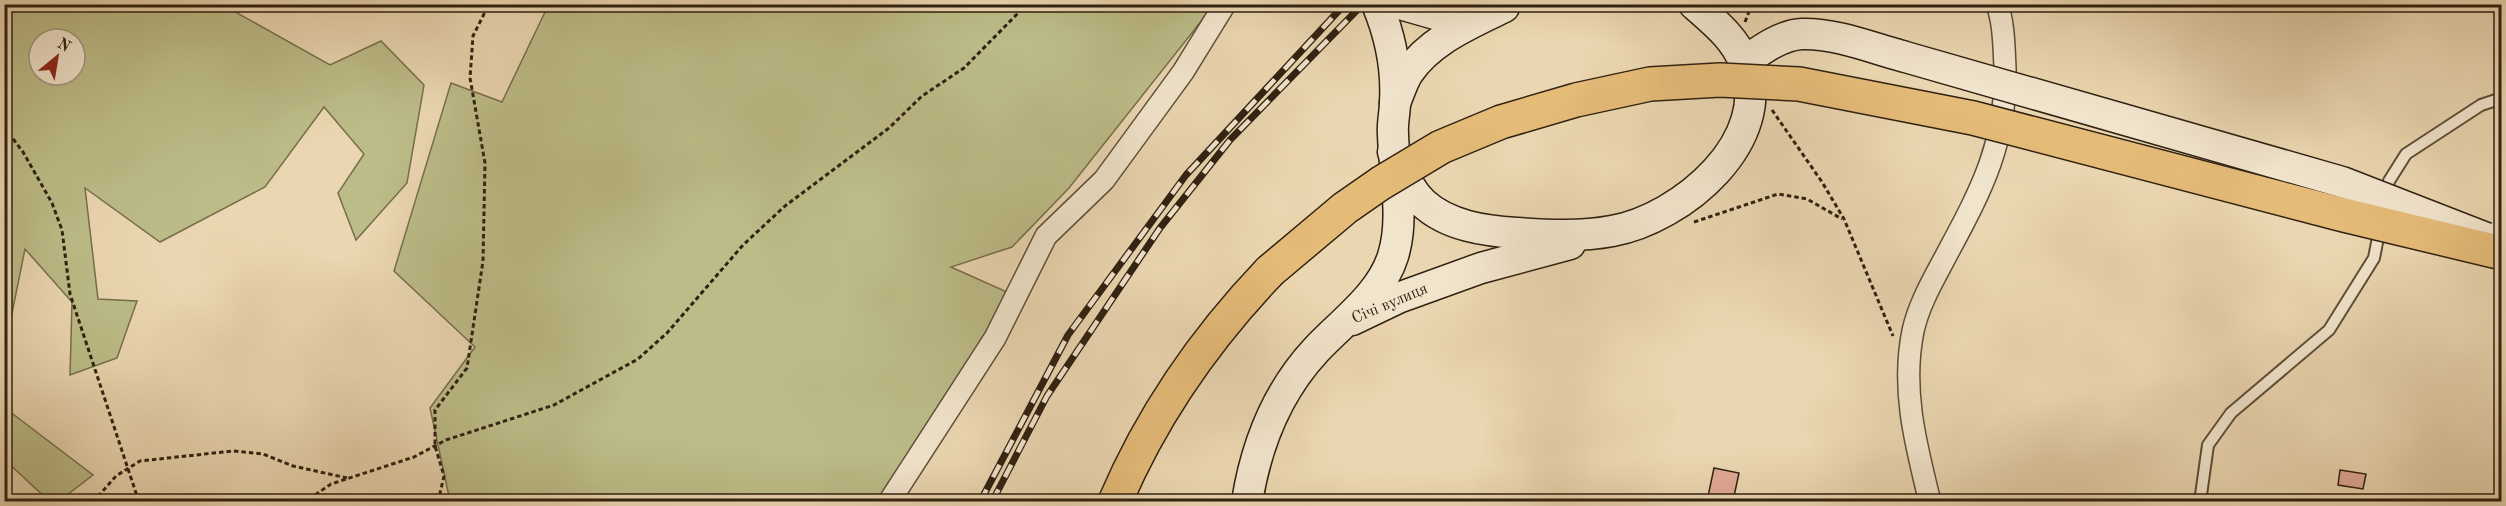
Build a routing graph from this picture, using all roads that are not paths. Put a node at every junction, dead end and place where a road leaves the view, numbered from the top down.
1 (1226, 4) edge
2 (1377, 4) edge
3 (1400, 4) edge
4 (1997, 4) edge
5 (1510, 6) edge
6 (1693, 6) edge
7 (1746, 68) junction
8 (2502, 98) edge
9 (1395, 103) junction
10 (1393, 152) junction
11 (1613, 231) junction
12 (2502, 243) edge
13 (2502, 253) edge
14 (1346, 323) junction
15 (889, 501) edge
16 (1115, 501) edge
17 (1247, 501) edge
18 (1930, 501) edge
19 (2200, 501) edge

1 - 15 street
2 - 9 main road
3 - 5 main road
4 - 18 street
5 - 9 main road
6 - 7 main road
7 - 11 main road
7 - 12 main road, bridge
8 - 19 lane
9 - 10 main road, Січі вулиця
10 - 11 main road
10 - 14 main road, Січі вулиця
11 - 14 main road, Січі вулиця
13 - 16 main road, bridge
14 - 17 main road

